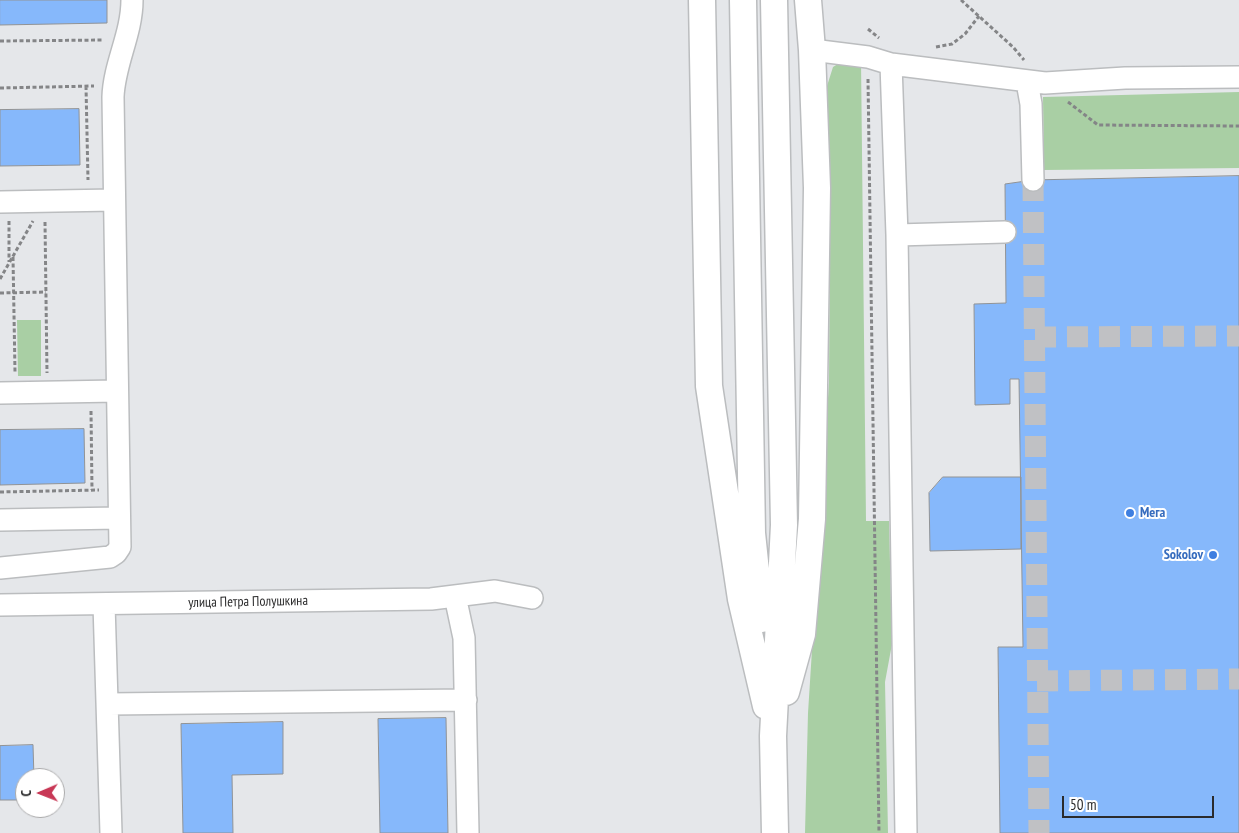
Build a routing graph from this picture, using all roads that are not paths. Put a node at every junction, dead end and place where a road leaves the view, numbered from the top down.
1 (132, 0) edge
2 (702, 0) edge
3 (743, 0) edge
4 (774, 0) edge
5 (808, 0) edge
6 (812, 50) junction
7 (891, 64) junction
8 (1239, 77) edge
9 (1027, 82) junction
10 (1033, 180) tunnel mouth
11 (114, 200) junction
12 (4, 202) edge
13 (1005, 232) dead end
14 (897, 235) junction
15 (117, 391) junction
16 (7, 393) edge
17 (119, 518) junction
18 (0, 520) edge
19 (0, 568) edge
20 (455, 596) junction
21 (532, 598) dead end
22 (104, 604) junction
23 (0, 605) edge
24 (466, 700) junction
25 (108, 704) junction
26 (773, 736) junction
27 (111, 833) edge
28 (468, 833) edge
29 (775, 833) edge
30 (906, 833) edge

1 - 11 street
2 - 26 main road
3 - 26 main road
4 - 26 main road
5 - 6 main road
6 - 7 street
6 - 26 main road
7 - 9 street
7 - 14 street
8 - 9 street
9 - 10 street
11 - 12 street
11 - 15 street
13 - 14 street
14 - 30 street
15 - 16 street
15 - 17 street
17 - 18 street
17 - 19 street
20 - 21 street, улица Петра Полушкина
20 - 22 street, улица Петра Полушкина
20 - 24 street
22 - 23 street, улица Петра Полушкина
22 - 25 street
24 - 25 street
24 - 28 street
25 - 27 street
26 - 29 main road

